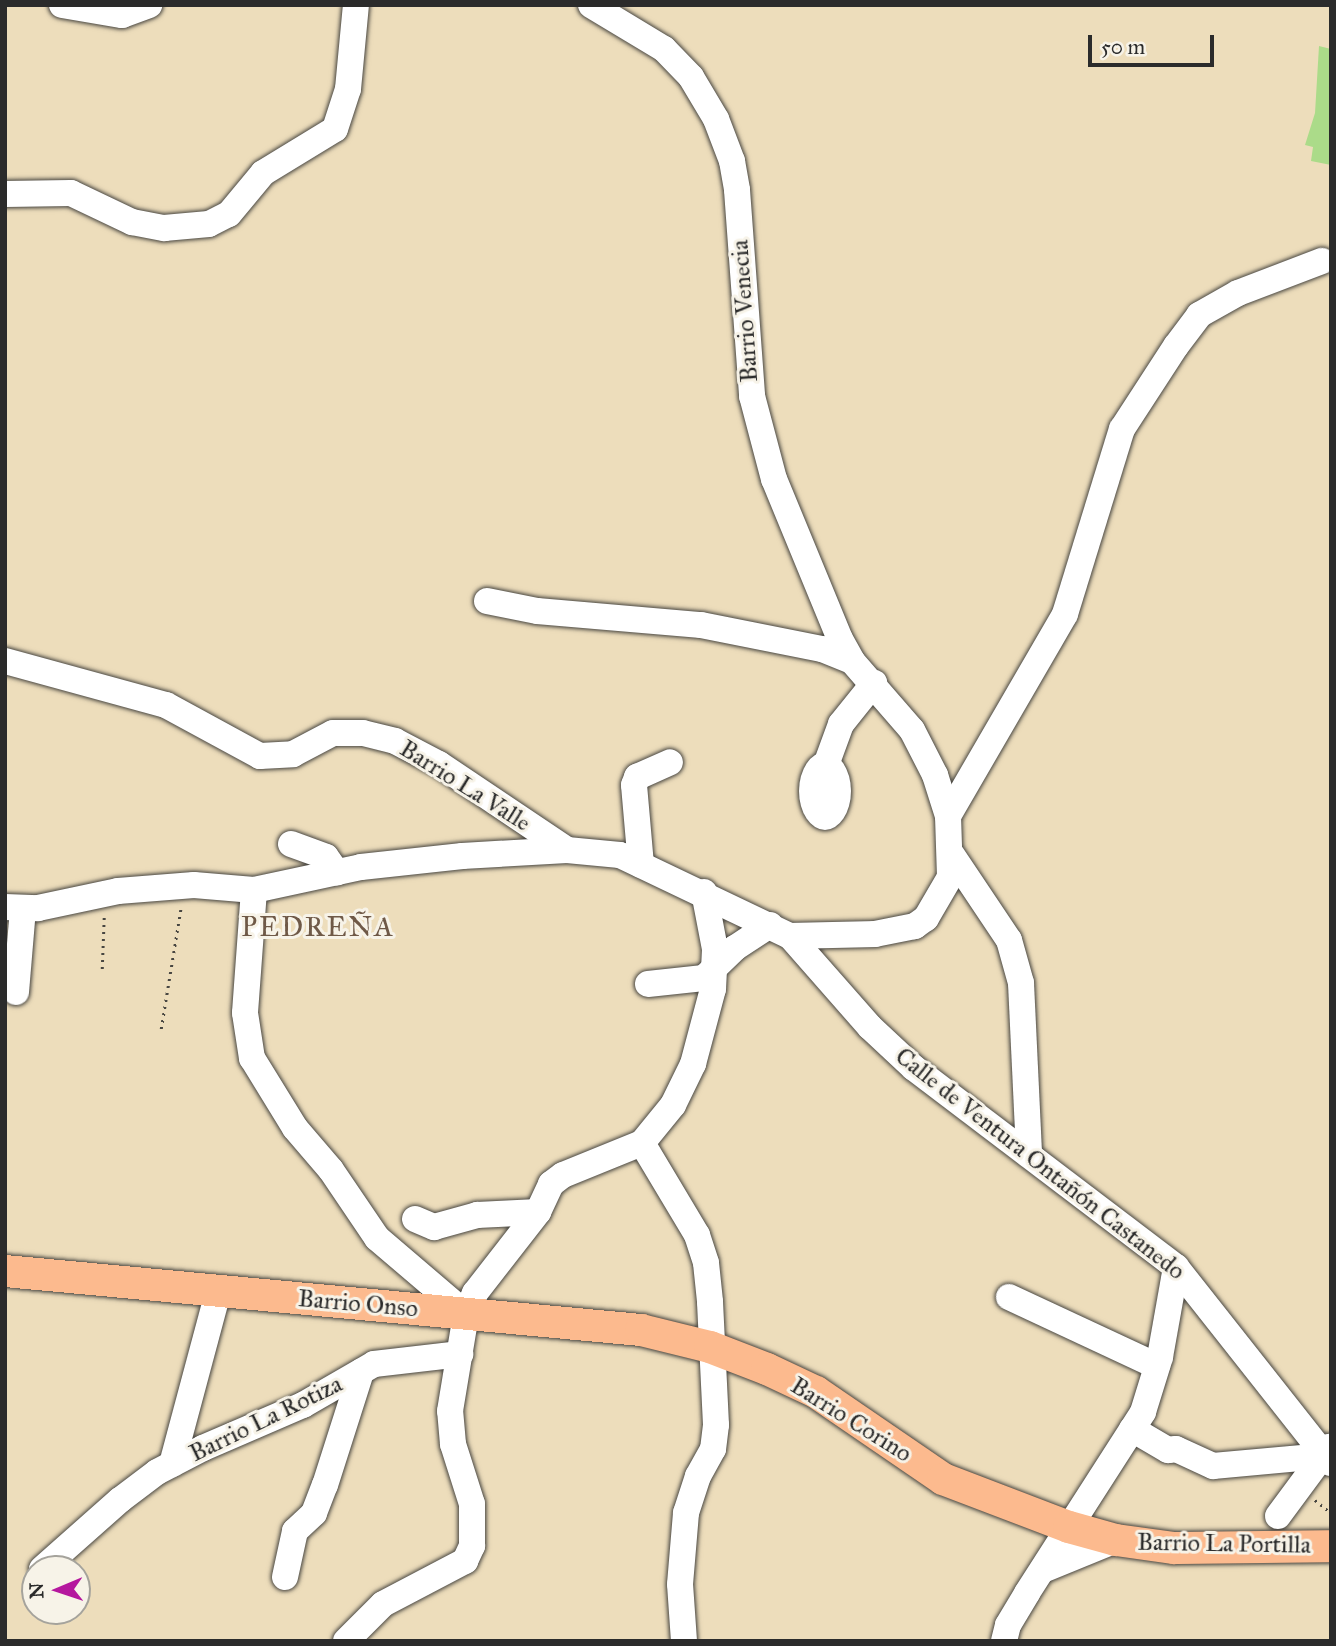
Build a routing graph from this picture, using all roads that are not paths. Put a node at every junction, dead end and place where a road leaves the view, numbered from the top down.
1 (62, 5) edge
2 (149, 5) edge
3 (356, 5) edge
4 (591, 5) edge
5 (5, 194) edge
6 (1322, 261) dead end
7 (487, 601) dead end
8 (852, 661) junction
9 (5, 662) edge
10 (874, 683) junction
11 (670, 762) dead end
12 (826, 765) dead end
13 (948, 816) junction
14 (291, 844) dead end
15 (567, 850) junction
16 (952, 855) junction
17 (641, 865) junction
18 (337, 873) junction
19 (254, 890) junction
20 (704, 892) junction
21 (14, 908) edge
22 (780, 930) junction
23 (714, 971) junction
24 (648, 984) dead end
25 (16, 992) dead end
26 (642, 1143) junction
27 (1029, 1155) junction
28 (538, 1212) junction
29 (415, 1219) dead end
30 (1176, 1267) junction
31 (5, 1271) edge
32 (218, 1292) junction
33 (1009, 1297) dead end
34 (466, 1314) junction
35 (710, 1347) junction
36 (460, 1354) junction
37 (1157, 1366) junction
38 (360, 1372) junction
39 (1132, 1429) junction
40 (1328, 1455) edge
41 (172, 1465) junction
42 (1278, 1516) dead end
43 (1077, 1539) junction
44 (1331, 1546) edge
45 (58, 1555) edge
46 (285, 1577) dead end
47 (346, 1641) edge
48 (684, 1641) edge
49 (1004, 1641) edge

1 - 2 street
3 - 5 street
4 - 8 street, Barrio Venecia
6 - 13 street
7 - 8 street, Barrio Venecia
8 - 10 street, Barrio Venecia
9 - 15 street, Barrio La Valle
10 - 12 street
10 - 13 street, Barrio Venecia
11 - 17 street
13 - 16 street, Barrio Venecia
14 - 18 street
15 - 17 street, Calle de Ventura Ontañón Castanedo
15 - 18 street, Calle de Ventura Ontañón Castanedo
16 - 22 street, Barrio Venecia
16 - 27 street, Barrio Venecia
17 - 20 street, Calle de Ventura Ontañón Castanedo
18 - 19 street, Calle de Ventura Ontañón Castanedo
19 - 21 street, Calle de Ventura Ontañón Castanedo
19 - 34 street
20 - 22 street, Calle de Ventura Ontañón Castanedo
20 - 23 street
21 - 25 street, Calle de Ventura Ontañón Castanedo
22 - 23 street
22 - 27 street, Calle de Ventura Ontañón Castanedo
23 - 24 street
23 - 26 street
26 - 28 street
26 - 35 street
27 - 30 street, Calle de Ventura Ontañón Castanedo
28 - 29 street
28 - 34 street
30 - 37 street
30 - 40 street, Calle de Ventura Ontañón Castanedo
31 - 32 main road, Barrio Onso
32 - 34 main road, Barrio Onso
32 - 41 street, Barrio La Rotiza
33 - 37 street
34 - 35 main road, Barrio Onso
34 - 36 street
35 - 43 main road, Barrio Corino
35 - 48 street
36 - 38 street, Barrio La Rotiza
36 - 47 street
37 - 39 street
38 - 41 street, Barrio La Rotiza
38 - 46 street, Barrio La Rotiza
39 - 40 street
39 - 43 street
40 - 42 street, Barrio La Portilla
41 - 45 street, Barrio La Rotiza
43 - 44 main road, Barrio La Portilla
43 - 49 street

